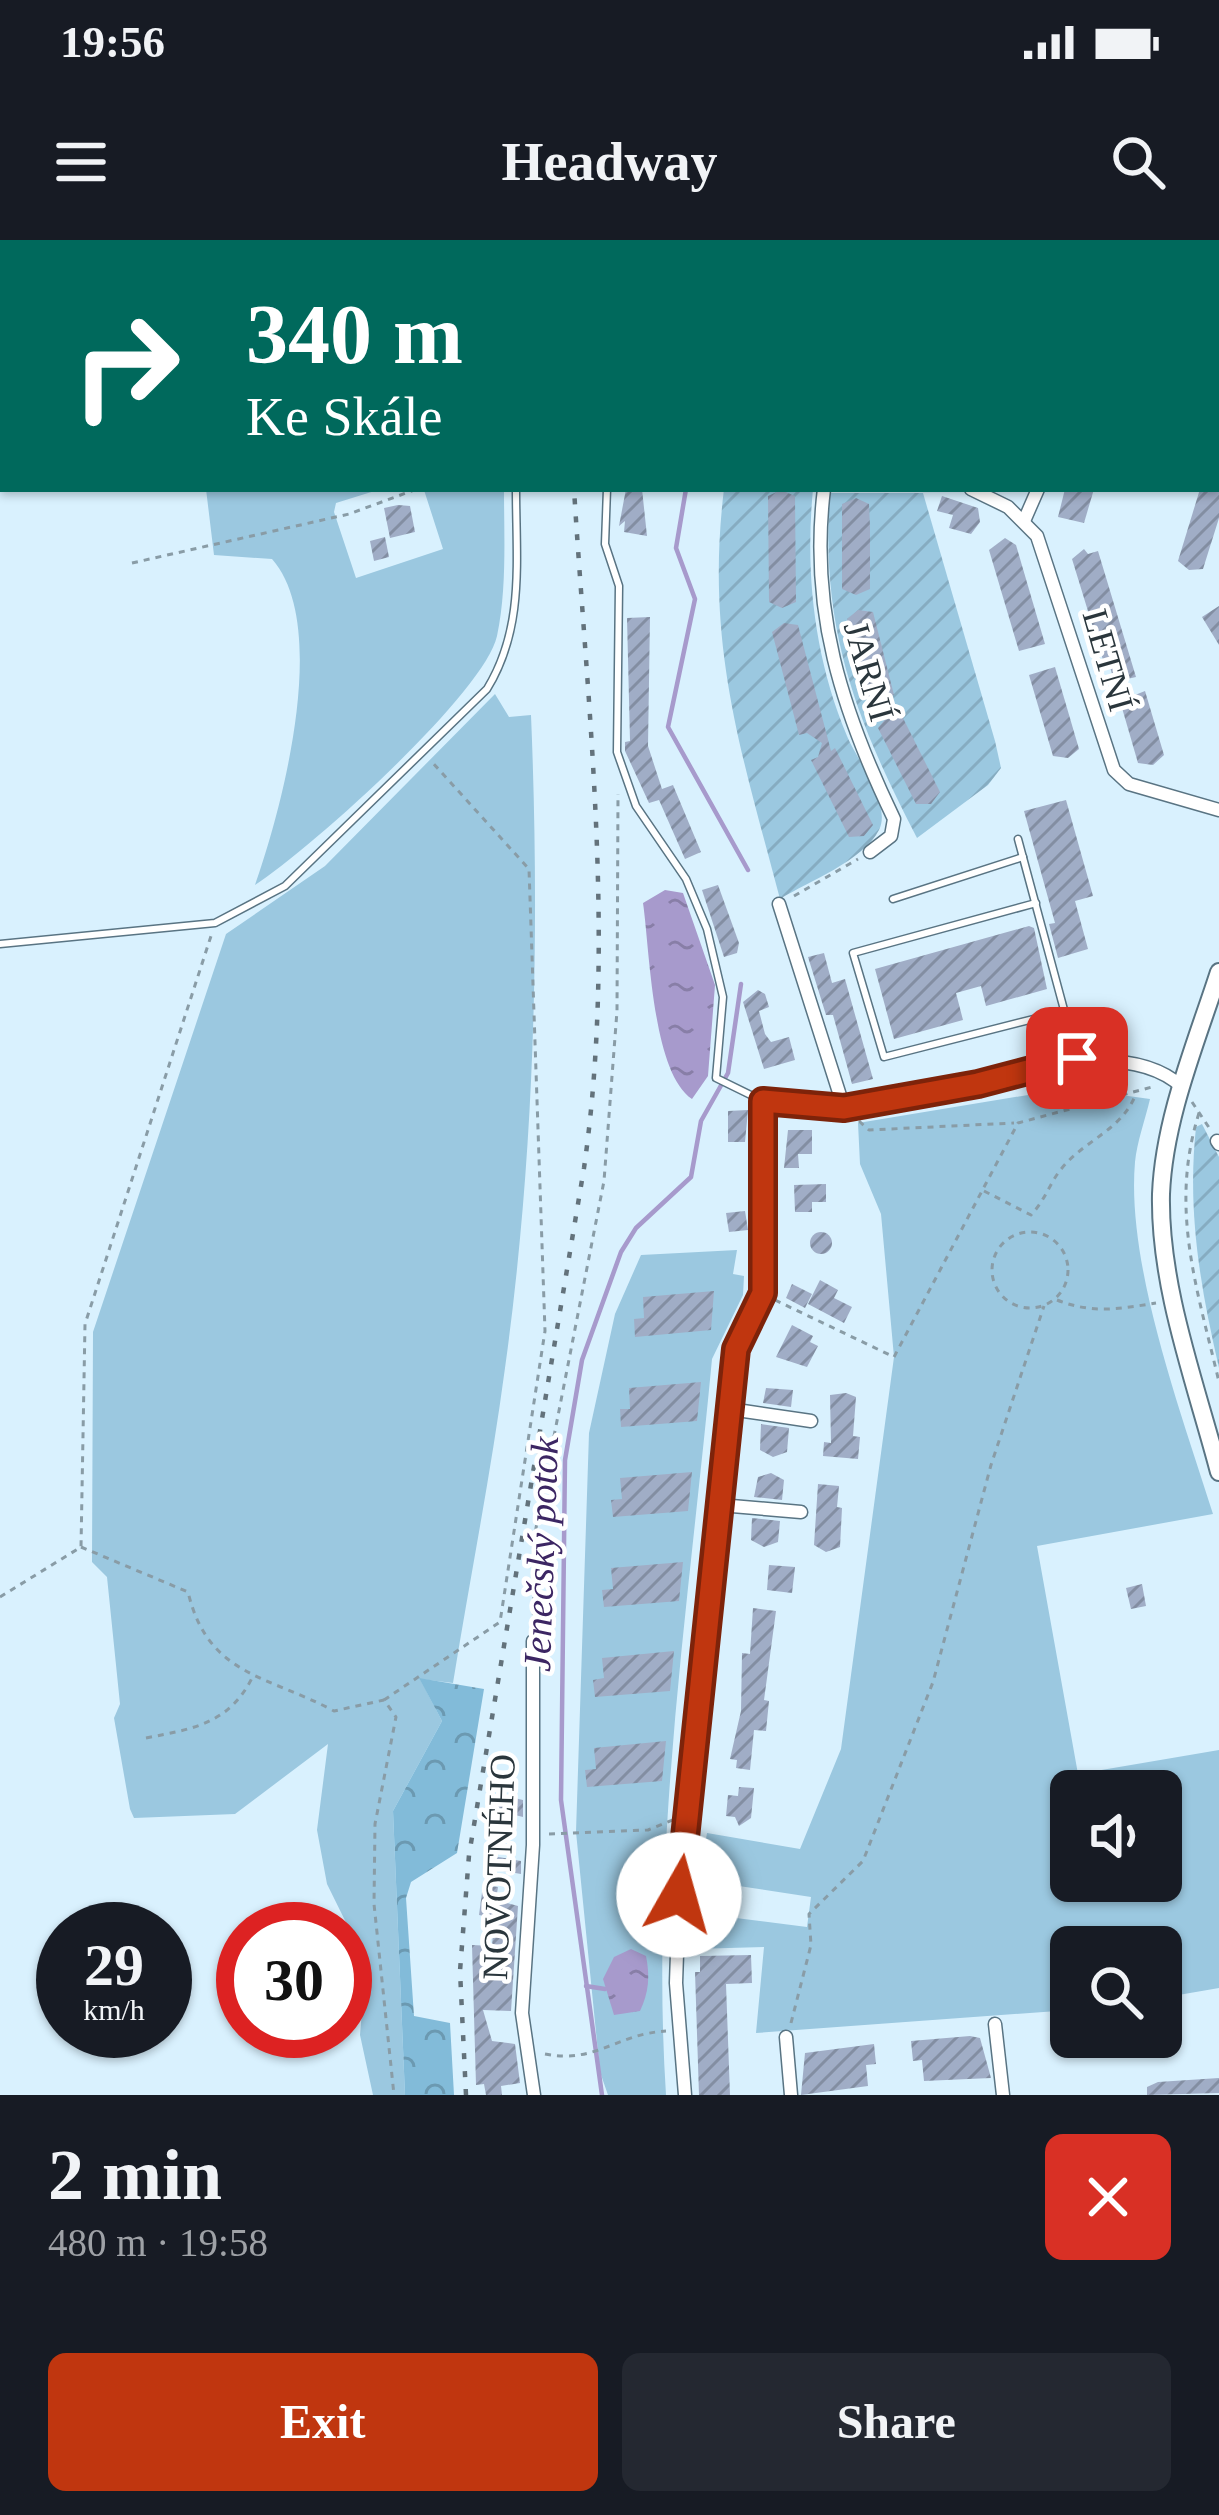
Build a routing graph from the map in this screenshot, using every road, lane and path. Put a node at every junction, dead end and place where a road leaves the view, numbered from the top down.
1 (409, 492) edge
2 (516, 492) edge
3 (607, 492) edge
4 (824, 492) edge
5 (976, 492) edge
6 (1037, 492) edge
7 (1024, 521) junction
8 (132, 563) dead end
9 (423, 752) junction
10 (622, 773) junction
11 (1219, 810) edge
12 (1018, 838) dead end
13 (870, 852) joint
14 (1024, 857) junction
15 (893, 898) dead end
16 (1036, 903) junction
17 (779, 904) joint
18 (215, 922) junction
19 (0, 944) edge
20 (1219, 972) edge
21 (1064, 1011) junction
22 (1077, 1058) junction
23 (1167, 1073) junction
24 (1182, 1087) junction
25 (1137, 1093) junction
26 (763, 1101) junction
27 (844, 1108) junction
28 (1199, 1113) junction
29 (1018, 1123) junction
30 (1218, 1143) edge
31 (982, 1190) junction
32 (1031, 1215) junction
33 (1032, 1231) junction
34 (763, 1293) junction
35 (1055, 1299) junction
36 (1156, 1303) dead end
37 (1044, 1306) junction
38 (1219, 1382) edge
39 (730, 1409) junction
40 (811, 1420) dead end
41 (1219, 1472) edge
42 (720, 1504) junction
43 (801, 1513) dead end
44 (81, 1547) junction
45 (0, 1597) edge
46 (533, 1641) joint
47 (253, 1677) junction
48 (384, 1700) junction
49 (146, 1738) dead end
50 (689, 1813) junction
51 (555, 1832) dead end
52 (679, 1895) junction
53 (698, 1898) dead end
54 (995, 2024) dead end
55 (680, 2030) junction
56 (786, 2037) joint
57 (525, 2050) junction
58 (394, 2095) edge
59 (534, 2095) edge
60 (685, 2095) edge
61 (791, 2095) edge
62 (1003, 2095) edge

1 - 8 path
2 - 9 lane
3 - 10 lane
4 - 13 street, JARNÍ
5 - 7 street, LETNÍ
6 - 7 street
7 - 11 street, LETNÍ
9 - 18 lane
9 - 48 path
10 - 26 lane
10 - 46 path
12 - 14 lane
13 - 17 path
14 - 15 lane
14 - 16 lane
16 - 21 lane
16 - 21 lane
17 - 27 street
18 - 19 lane
18 - 44 path
20 - 24 main road
21 - 22 lane
22 - 23 street
22 - 27 street
23 - 24 street
23 - 25 path
24 - 28 path
24 - 41 main road
25 - 29 path
25 - 32 path
26 - 27 street
26 - 34 street
27 - 29 path
28 - 30 path
28 - 38 path
29 - 31 path
31 - 32 path
31 - 34 path
32 - 33 path
33 - 35 path
33 - 37 path
34 - 39 street
35 - 36 path
35 - 37 path
37 - 56 path
39 - 40 street
39 - 42 street
42 - 43 street
42 - 50 street
44 - 45 path
44 - 47 path
46 - 57 street, NOVOTNÉHO
47 - 48 path
47 - 49 path
48 - 58 path
50 - 51 path
50 - 52 street
52 - 53 lane
52 - 55 street
54 - 62 street
55 - 57 path
55 - 60 street
56 - 61 street
57 - 59 street, NOVOTNÉHO

